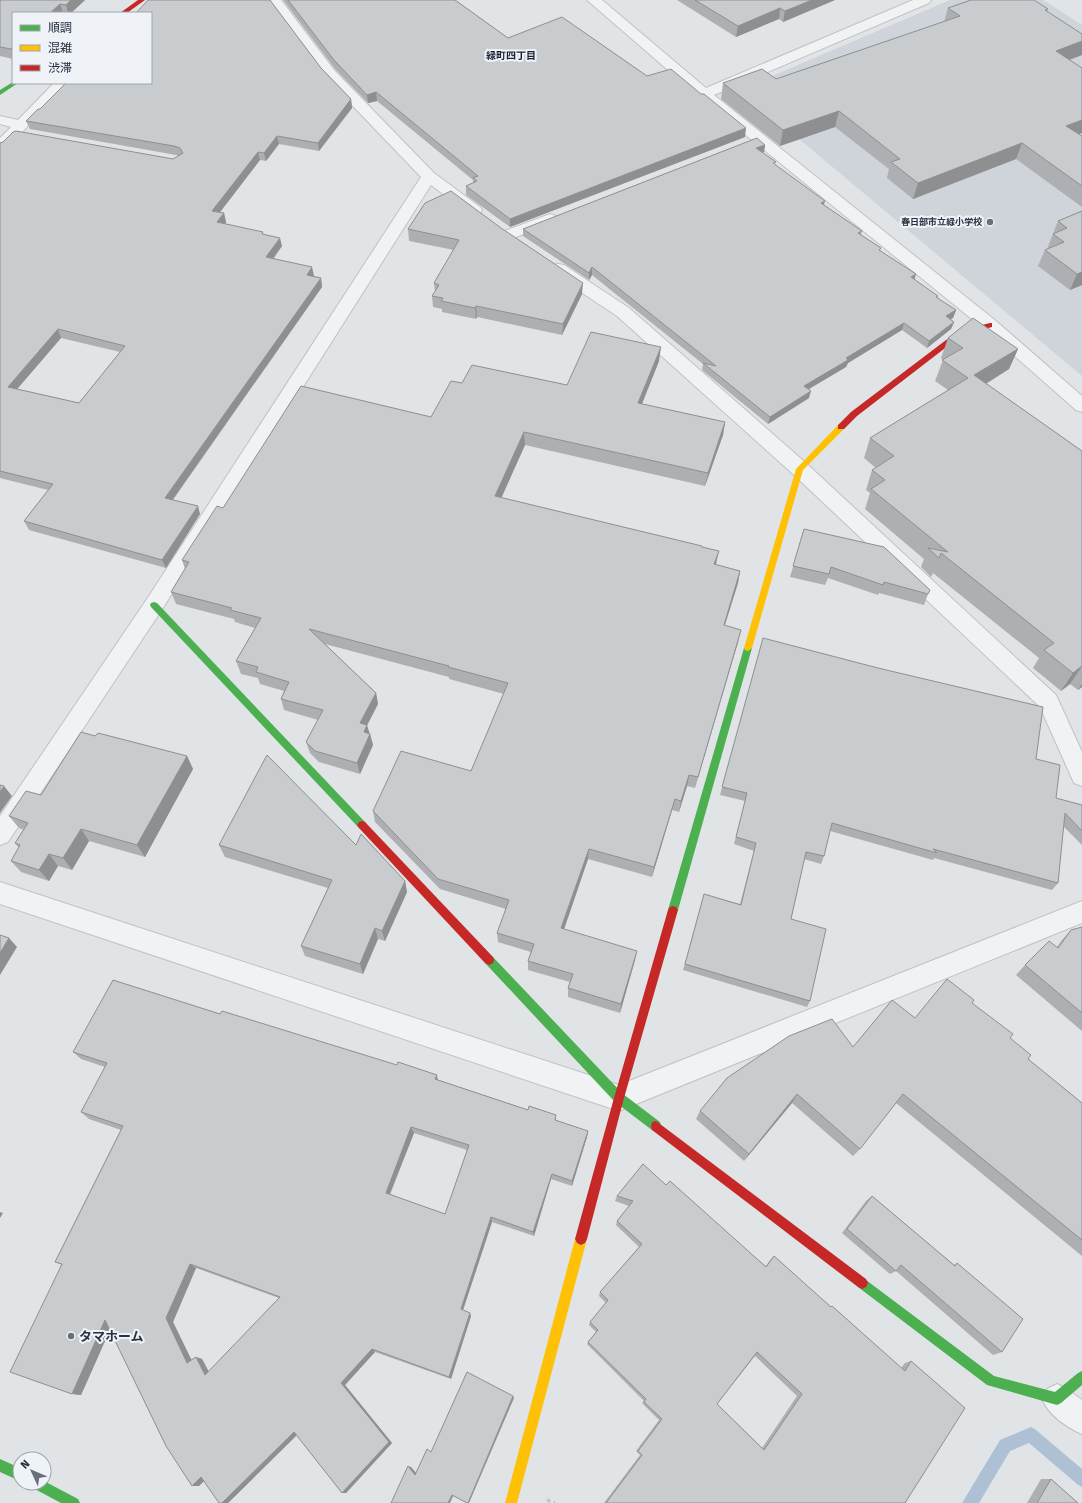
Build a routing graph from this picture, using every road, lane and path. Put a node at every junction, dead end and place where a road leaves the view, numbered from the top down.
1 (142, 0) edge
2 (275, 0) edge
3 (594, 0) edge
4 (924, 0) edge
5 (124, 12) edge
6 (14, 84) edge
7 (61, 84) edge
8 (0, 93) edge
9 (704, 94) junction
10 (0, 120) edge
11 (22, 131) junction
12 (758, 138) junction
13 (744, 144) edge
14 (0, 147) edge
15 (429, 176) junction
16 (567, 212) edge
17 (496, 226) junction
18 (527, 248) edge
19 (546, 261) edge
20 (990, 324) junction
21 (1082, 406) edge
22 (800, 469) junction
23 (154, 604) junction
24 (1082, 776) edge
25 (0, 835) edge
26 (0, 893) edge
27 (1082, 912) edge
28 (619, 1098) junction
29 (1082, 1377) edge
30 (1057, 1399) junction
31 (1082, 1419) edge
32 (0, 1465) edge
33 (12, 1471) edge
34 (51, 1491) edge
35 (74, 1503) edge
36 (511, 1503) edge

1 - 5 main road
2 - 15 street
3 - 9 street
4 - 9 street
6 - 8 main road
7 - 11 street
9 - 12 street
10 - 11 street
11 - 14 street
12 - 13 street
12 - 20 street
15 - 17 street
15 - 23 street
16 - 17 street
17 - 18 street
19 - 22 street
20 - 21 street
20 - 22 main road
22 - 24 street
22 - 28 main road
23 - 25 street
23 - 28 main road
26 - 28 street
27 - 28 street
28 - 30 main road
28 - 36 main road
29 - 30 main road
30 - 31 street
32 - 33 main road
34 - 35 main road

